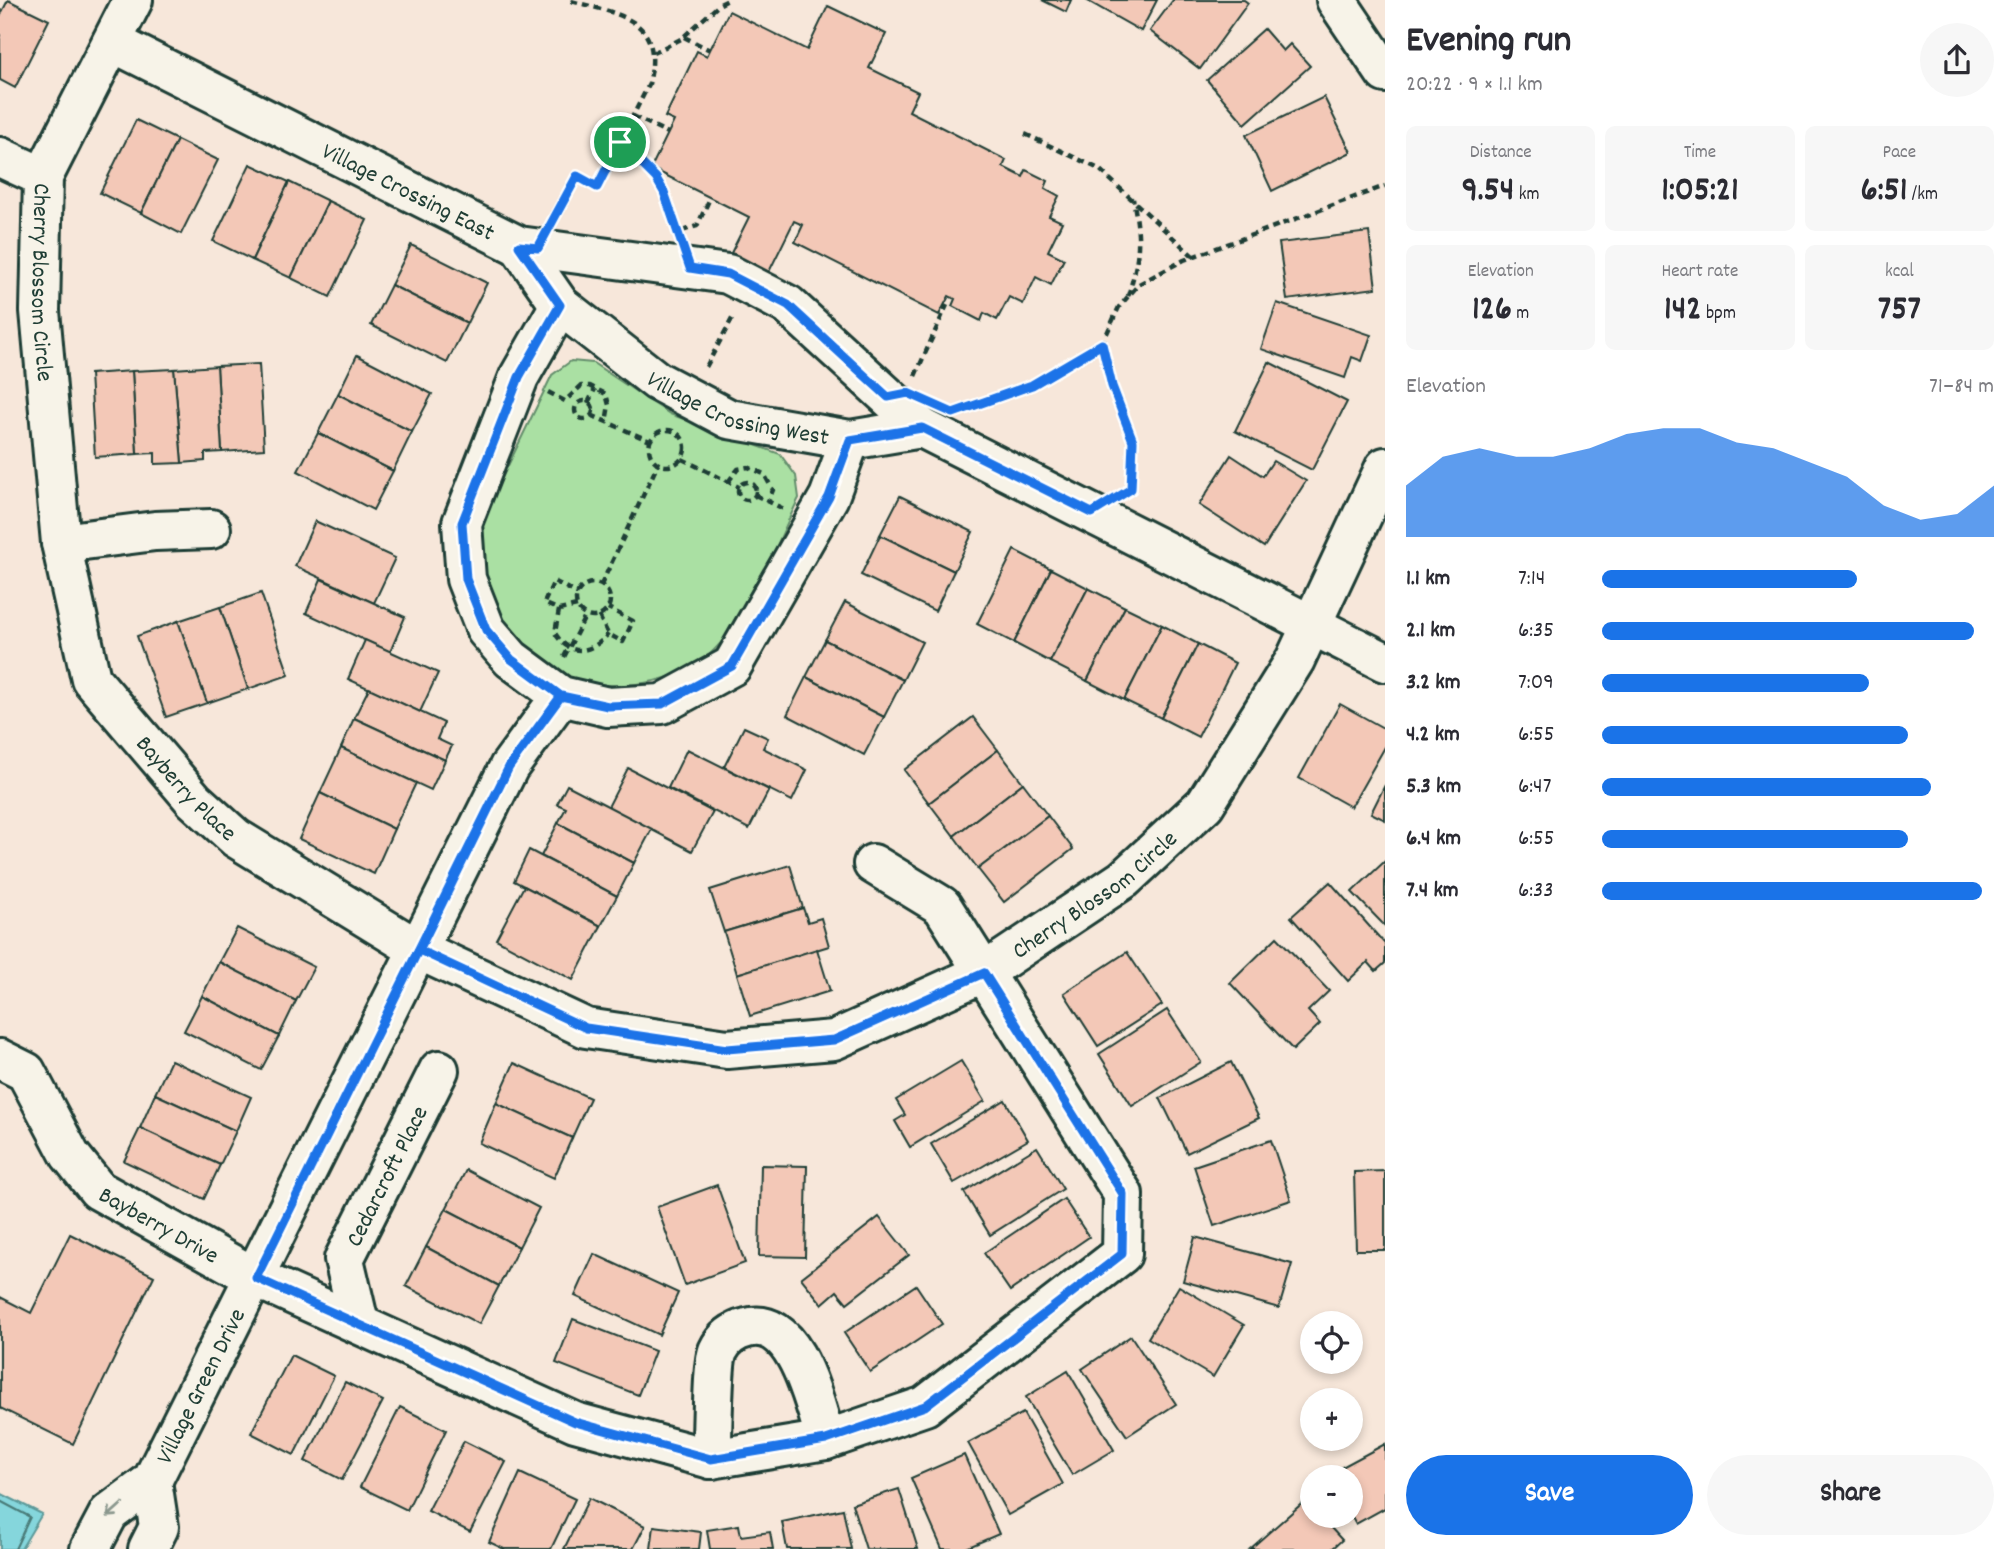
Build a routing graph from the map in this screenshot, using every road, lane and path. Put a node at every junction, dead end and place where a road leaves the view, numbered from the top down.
1 (133, 0) edge
2 (568, 0) edge
3 (729, 0) edge
4 (1336, 0) edge
5 (684, 37) junction
6 (112, 42) junction
7 (710, 50) dead end
8 (653, 52) junction
9 (1385, 73) edge
10 (633, 116) junction
11 (668, 133) dead end
12 (1025, 134) dead end
13 (620, 142) junction
14 (0, 157) edge
15 (609, 163) junction
16 (642, 165) junction
17 (43, 177) junction
18 (1385, 186) edge
19 (710, 198) dead end
20 (1133, 199) junction
21 (678, 232) junction
22 (529, 247) junction
23 (1193, 256) junction
24 (690, 268) junction
25 (750, 285) junction
26 (1128, 297) junction
27 (560, 305) junction
28 (947, 305) dead end
29 (1102, 344) junction
30 (519, 377) junction
31 (595, 389) junction
32 (888, 397) junction
33 (565, 401) junction
34 (588, 403) junction
35 (576, 406) junction
36 (591, 415) junction
37 (682, 415) junction
38 (937, 421) junction
39 (606, 422) junction
40 (850, 440) junction
41 (650, 441) junction
42 (682, 459) junction
43 (658, 464) junction
44 (1385, 467) edge
45 (758, 471) junction
46 (728, 482) junction
47 (752, 484) junction
48 (739, 487) junction
49 (768, 502) dead end
50 (1092, 513) junction
51 (211, 529) dead end
52 (61, 543) junction
53 (601, 585) junction
54 (578, 594) junction
55 (578, 606) junction
56 (608, 608) junction
57 (559, 610) junction
58 (586, 615) junction
59 (598, 616) junction
60 (1313, 624) junction
61 (608, 634) junction
62 (569, 648) junction
63 (1385, 662) edge
64 (555, 691) junction
65 (873, 864) dead end
66 (419, 950) junction
67 (984, 973) junction
68 (0, 1059) edge
69 (439, 1070) dead end
70 (256, 1278) junction
71 (359, 1323) junction
72 (826, 1440) junction
73 (711, 1459) junction
74 (152, 1481) junction
75 (90, 1549) edge
76 (148, 1549) edge

1 - 6 street, Cherry Blossom Circle
2 - 8 path
3 - 5 path
4 - 9 street
5 - 7 path
5 - 8 path
6 - 17 street, Cherry Blossom Circle
6 - 22 street, Village Crossing East
8 - 10 path
10 - 11 path
10 - 13 path
12 - 20 path
13 - 15 path
13 - 16 path
14 - 17 street
15 - 16 path
15 - 22 path
16 - 21 path
17 - 52 street, Cherry Blossom Circle
18 - 23 path
19 - 21 path
20 - 23 path
20 - 26 path
21 - 24 path
22 - 24 street, Village Crossing East
22 - 27 street
23 - 26 path
24 - 25 street, Village Crossing East
25 - 32 street, Village Crossing East
25 - 37 path
26 - 29 path
27 - 30 street
27 - 37 street, Village Crossing West
28 - 32 path
29 - 38 path
29 - 50 path
30 - 33 path
30 - 64 street
31 - 33 path
31 - 34 path
31 - 39 path
32 - 38 street, Village Crossing East
33 - 35 path
34 - 35 path
34 - 36 path
35 - 36 path
36 - 39 path
37 - 40 street, Village Crossing West
37 - 41 path
37 - 42 path
38 - 40 street, Village Crossing West
38 - 50 street
39 - 41 path
40 - 64 street
41 - 43 path
42 - 43 path
42 - 46 path
43 - 53 path
44 - 60 street, Cherry Blossom Circle
45 - 46 path
45 - 47 path
45 - 49 path
46 - 48 path
47 - 48 path
47 - 48 path
50 - 60 street
51 - 52 street
52 - 66 street, Bayberry Place
53 - 54 path
53 - 56 path
54 - 55 path
54 - 57 path
55 - 57 path
55 - 58 path
56 - 59 path
56 - 61 path
57 - 62 path
58 - 59 path
58 - 62 path
59 - 61 path
60 - 63 street
60 - 67 street, Cherry Blossom Circle
61 - 62 path
62 - 64 path
64 - 66 street, Village Green Drive
65 - 67 street
66 - 67 street, Cherry Blossom Circle
66 - 70 street, Village Green Drive
67 - 72 street
68 - 70 street, Bayberry Drive
69 - 71 street, Cedarcroft Place
70 - 71 street, Bayberry Drive
70 - 74 street, Village Green Drive
71 - 73 street, Bayberry Drive
72 - 73 street
72 - 73 street
74 -> 75 street, Village Green Drive
74 - 76 street, Village Green Drive

